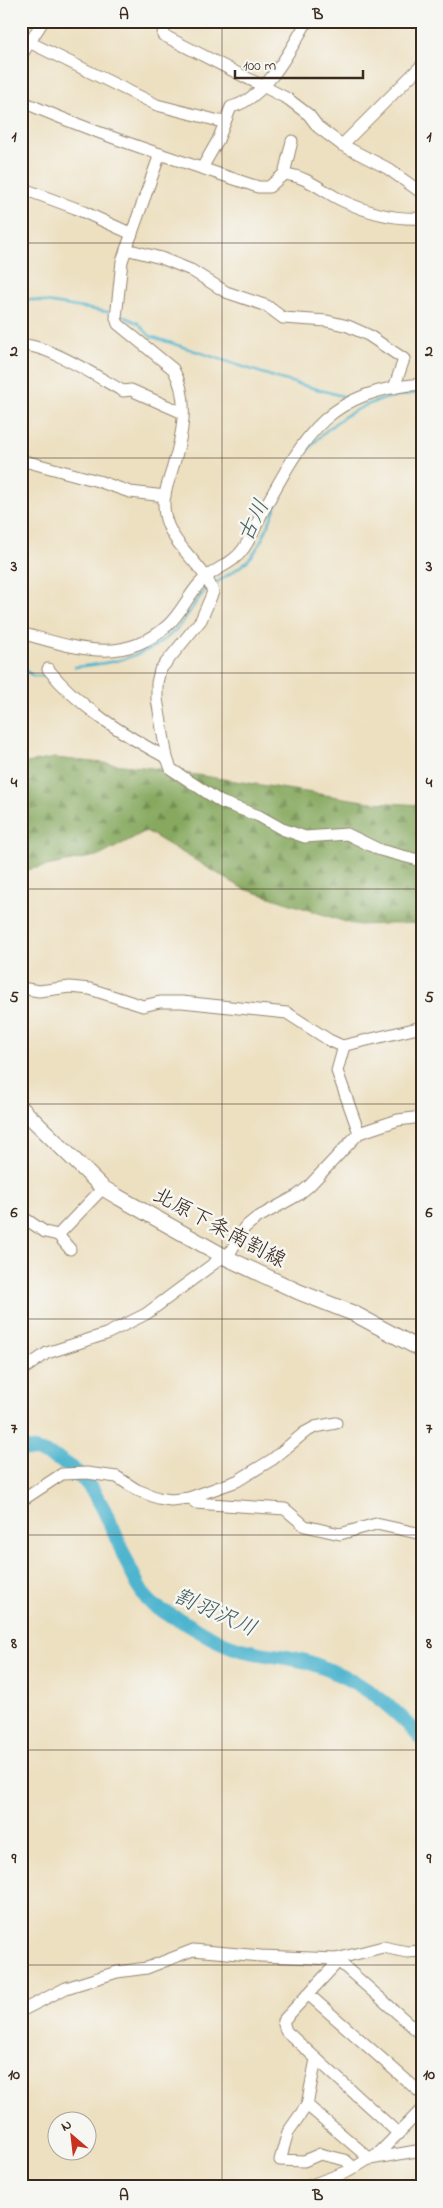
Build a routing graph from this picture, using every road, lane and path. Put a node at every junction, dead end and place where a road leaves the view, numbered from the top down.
1 (43, 21) edge
2 (165, 21) edge
3 (310, 21) edge
4 (31, 43) junction
5 (21, 56) edge
6 (422, 65) edge
7 (262, 87) junction
8 (21, 101) edge
9 (223, 122) junction
10 (292, 142) dead end
11 (342, 145) junction
12 (160, 154) junction
13 (202, 168) junction
14 (284, 174) junction
15 (21, 188) edge
16 (422, 193) edge
17 (422, 218) edge
18 (132, 234) junction
19 (126, 250) junction
20 (21, 345) edge
21 (422, 384) edge
22 (394, 388) junction
23 (183, 413) junction
24 (23, 464) edge
25 (165, 496) junction
26 (209, 583) junction
27 (21, 632) edge
28 (48, 668) dead end
29 (167, 758) junction
30 (422, 861) edge
31 (21, 988) edge
32 (422, 1027) edge
33 (344, 1046) junction
34 (21, 1108) edge
35 (422, 1117) edge
36 (359, 1132) junction
37 (103, 1188) junction
38 (21, 1216) edge
39 (58, 1234) junction
40 (70, 1249) dead end
41 (226, 1257) junction
42 (422, 1350) edge
43 (21, 1371) edge
44 (336, 1423) dead end
45 (189, 1498) junction
46 (21, 1501) edge
47 (422, 1534) edge
48 (422, 1951) edge
49 (336, 1959) junction
50 (308, 1994) junction
51 (21, 2011) edge
52 (422, 2035) edge
53 (316, 2059) junction
54 (422, 2094) edge
55 (307, 2105) junction
56 (422, 2109) edge
57 (399, 2134) junction
58 (422, 2150) edge
59 (370, 2159) junction
60 (354, 2168) junction
61 (306, 2187) edge

1 - 4 street
2 - 7 street
3 - 7 street
4 - 5 street
4 - 9 street
6 - 11 street
7 - 9 street
7 - 11 street
8 - 12 street
9 - 13 street
10 - 14 street
11 - 16 street
12 - 13 street
12 - 18 street
13 - 14 street
14 - 17 street
15 - 18 street
18 - 19 street
19 - 22 street
19 - 23 street
20 - 23 street
21 - 22 street
22 - 26 street
23 - 25 street
24 - 25 street
25 - 26 street
26 - 27 street
26 - 29 street
28 - 29 street
29 - 30 street
31 - 33 street
32 - 33 street
33 - 36 street
34 - 37 main road, 北原下条南割線
35 - 36 street
36 - 41 street
37 - 39 street
37 - 41 main road, 北原下条南割線
38 - 39 street
39 - 40 street
41 - 42 main road, 北原下条南割線
41 - 43 street
44 - 45 street
45 - 46 street
45 - 47 street
48 - 49 street
49 - 50 street
49 - 51 street
49 - 52 street
50 - 53 street
50 - 54 street
53 - 55 street
53 - 57 street
55 - 59 street
55 - 60 street
56 - 57 street
57 - 59 street
58 - 59 street
59 - 60 street
60 - 61 street

